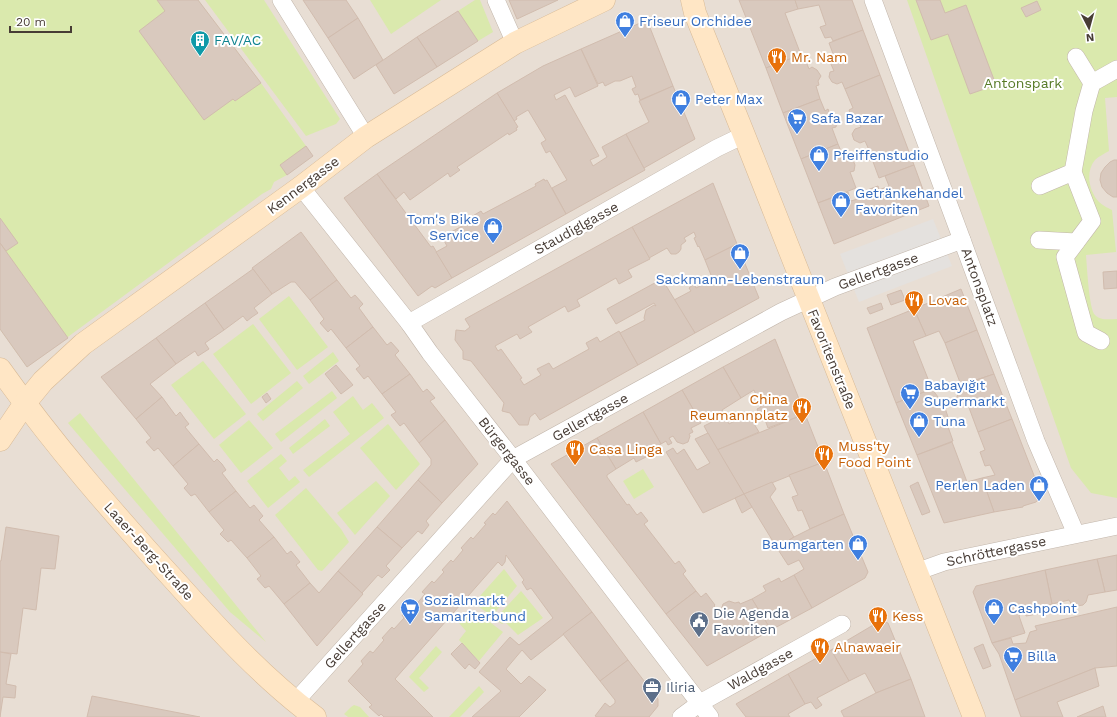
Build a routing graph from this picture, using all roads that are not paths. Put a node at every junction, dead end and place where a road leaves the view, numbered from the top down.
1 (281, 0) edge
2 (496, 0) edge
3 (604, 0) edge
4 (692, 0) edge
5 (873, 0) edge
6 (515, 43) junction
7 (1076, 57) dead end
8 (1117, 69) edge
9 (1092, 83) junction
10 (744, 135) junction
11 (366, 137) junction
12 (1073, 172) junction
13 (1040, 186) dead end
14 (301, 187) junction
15 (962, 240) junction
16 (1039, 240) dead end
17 (1076, 242) junction
18 (808, 299) junction
19 (409, 323) junction
20 (1107, 344) edge
21 (0, 369) edge
22 (25, 403) junction
23 (0, 440) edge
24 (513, 459) junction
25 (1117, 526) edge
26 (1076, 534) junction
27 (916, 572) junction
28 (842, 624) dead end
29 (295, 702) junction
30 (700, 703) junction
31 (315, 717) edge
32 (681, 717) edge
33 (710, 717) edge
34 (974, 717) edge

1 - 11 street
2 - 6 street
3 - 6 main road, Kennergasse
4 - 10 main road, Favoritenstraße
5 - 15 street, Antonsplatz
6 - 11 main road, Kennergasse
7 - 9 street
8 - 9 street
9 - 12 street
10 - 18 main road, Favoritenstraße
10 - 19 street, Staudiglgasse
11 - 14 main road, Kennergasse
12 - 13 street
12 - 17 street
14 - 19 street, Bürgergasse
14 - 22 main road, Kennergasse
15 - 18 street, Gellertgasse
15 - 26 street, Antonsplatz
16 - 17 street
17 - 20 street
18 - 24 street, Gellertgasse
18 - 27 main road, Favoritenstraße
19 - 24 street, Bürgergasse
21 - 22 main road, Laaer-Berg-Straße
22 - 23 main road, Kennergasse
22 - 29 main road, Laaer-Berg-Straße
24 - 29 street, Gellertgasse
24 - 30 street, Bürgergasse
25 - 26 street
26 - 27 street, Schröttergasse
27 - 34 main road, Favoritenstraße
28 - 30 street, Waldgasse
29 - 31 main road, Laaer-Berg-Straße
30 - 32 street, Waldgasse
30 - 33 street, Bürgergasse

